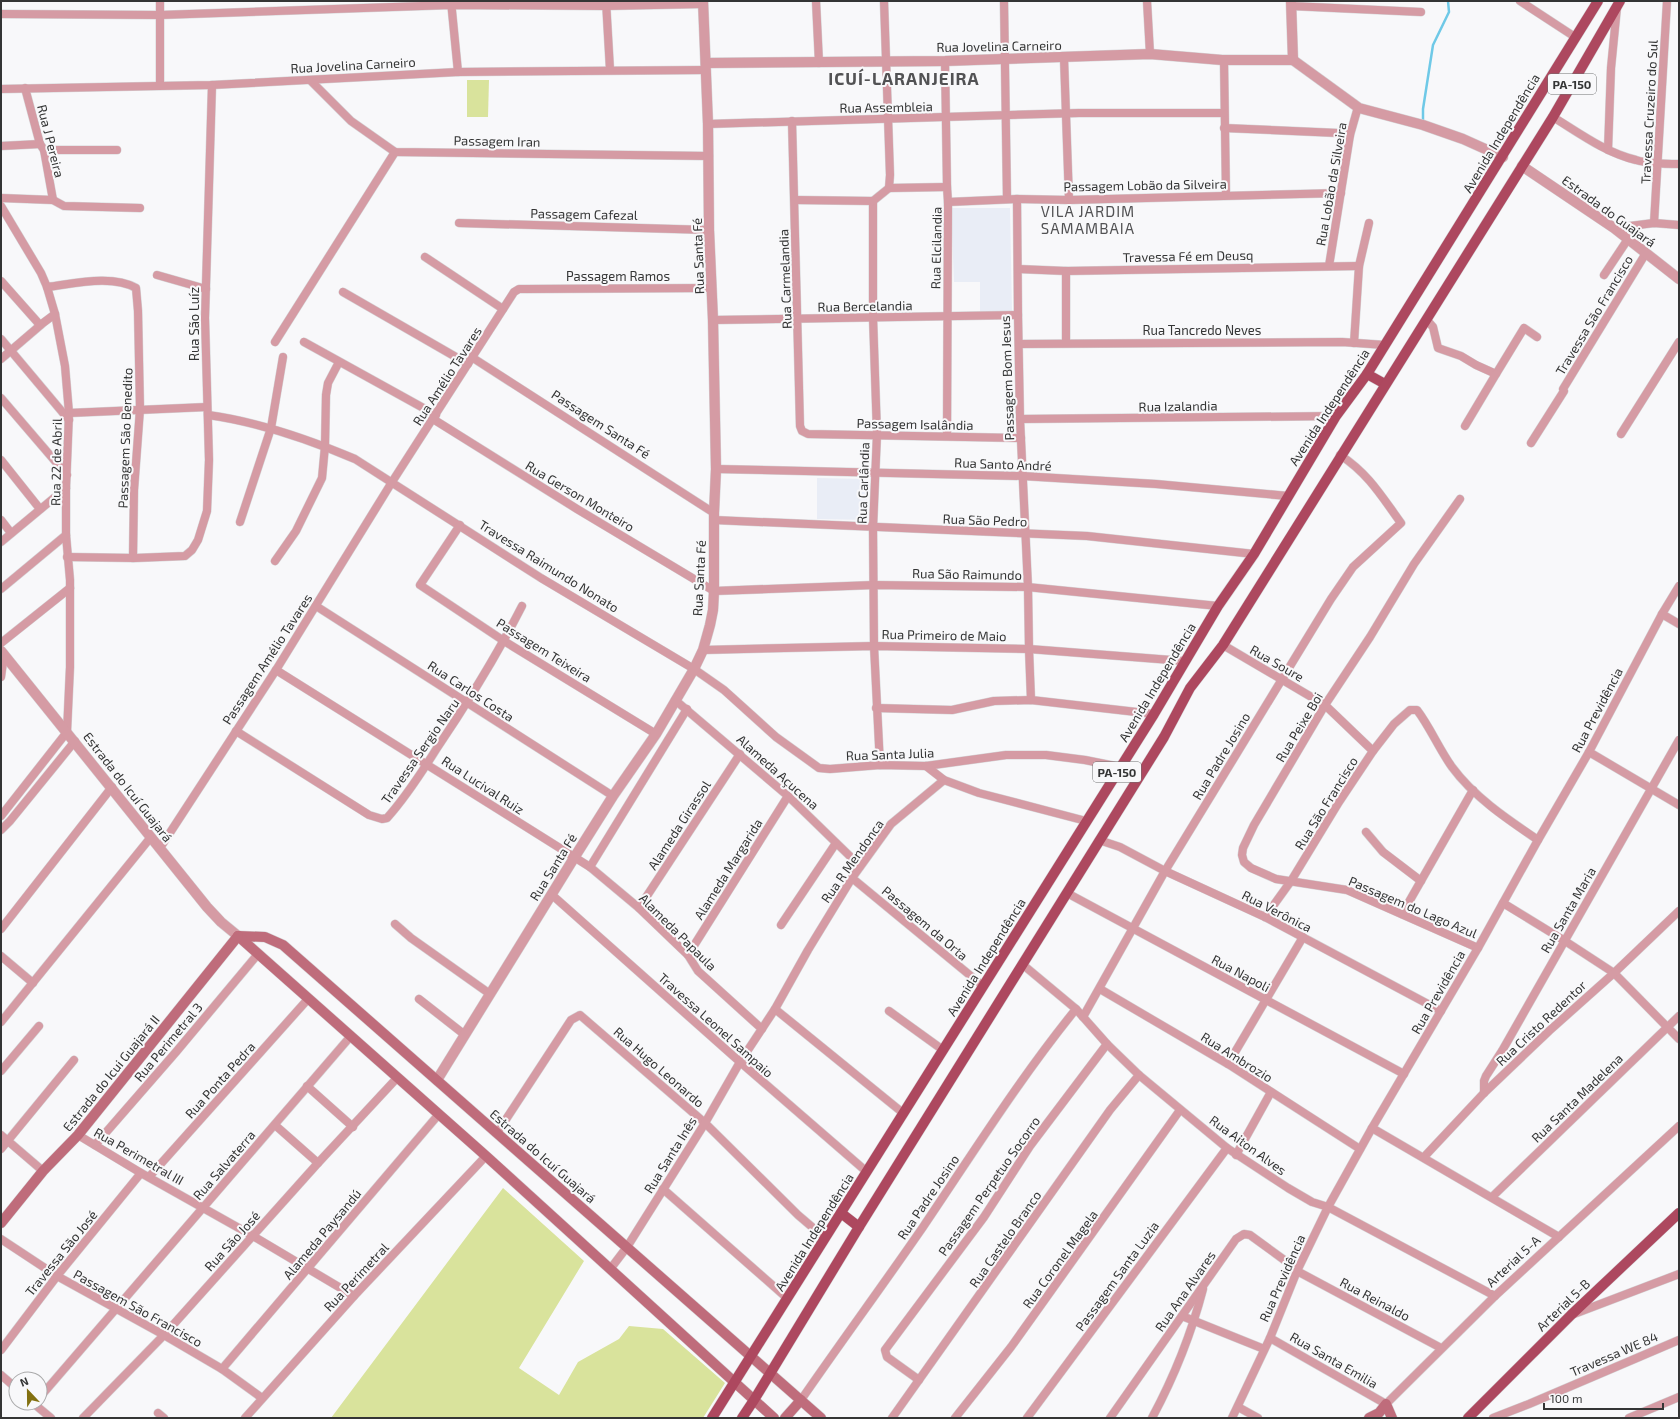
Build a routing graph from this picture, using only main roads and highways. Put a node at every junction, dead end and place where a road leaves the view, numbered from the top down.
1 (1598, 1) edge
2 (1619, 3) edge
3 (1367, 374) junction
4 (1385, 384) junction
5 (238, 936) junction
6 (274, 941) junction
7 (258, 954) junction
8 (841, 1213) junction
9 (1679, 1213) edge
10 (1, 1223) edge
11 (859, 1227) junction
12 (751, 1356) junction
13 (770, 1373) junction
14 (735, 1382) junction
15 (754, 1400) junction
16 (801, 1400) junction
17 (1380, 1415) edge
18 (1470, 1417) edge
19 (712, 1418) edge
20 (742, 1418) edge
21 (774, 1418) edge
22 (785, 1418) edge
23 (821, 1418) edge
24 (1369, 1418) edge
25 (1392, 1418) edge

1 - 3 main road, Avenida Independência / PA-150
2 - 4 main road, PA-150
3 - 4 main road
3 - 8 main road, Avenida Independência / PA-150
4 - 11 main road, PA-150
5 - 6 main road, Estrada do Icuí Guajará
5 - 7 main road, Estrada do Icuí Guajará
5 - 10 main road, Estrada do Icui Guajará II
6 - 7 main road
6 - 12 main road, Estrada do Icuí Guajará
7 - 14 main road, Estrada do Icuí Guajará
8 - 11 main road
8 - 12 main road, Avenida Independência / PA-150
9 - 18 main road, Arterial 5-B
11 - 13 main road, PA-150
12 - 13 main road, Estrada do Icuí Guajará
12 - 14 main road, Avenida Independência / PA-150
13 - 15 main road, PA-150
13 - 16 main road, Estrada do Icuí Guajará
14 - 15 main road, Estrada do Icuí Guajará
14 - 19 main road, Avenida Independência / PA-150
15 - 20 main road, PA-150
15 - 21 main road, Estrada do Icuí Guajará
16 - 22 main road
16 - 23 main road, Estrada do Icuí Guajará
17 - 24 main road, Arterial 5-A
17 - 25 main road, Arterial 5-A

